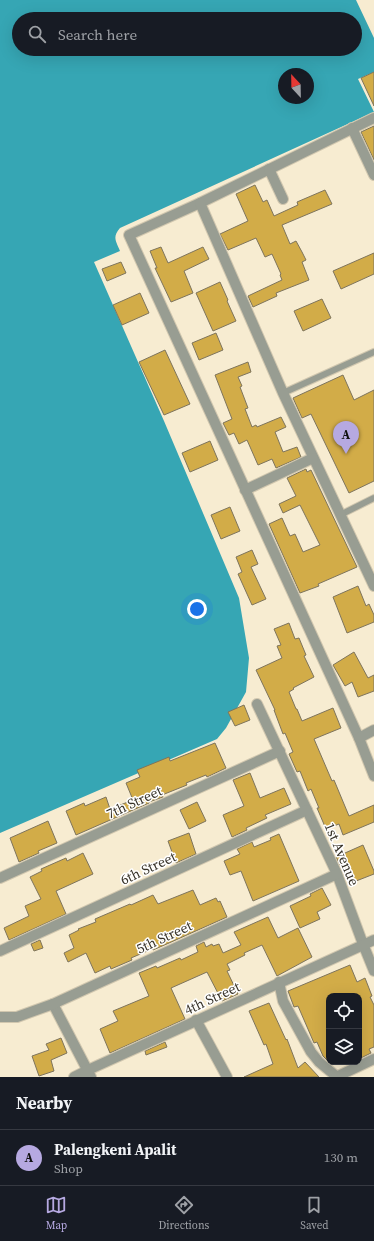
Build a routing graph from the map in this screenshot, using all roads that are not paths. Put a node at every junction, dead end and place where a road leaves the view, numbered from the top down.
1 (374, 118) edge
2 (352, 128) junction
3 (269, 169) junction
4 (374, 175) edge
5 (283, 199) dead end
6 (200, 202) junction
7 (374, 352) edge
8 (283, 393) junction
9 (313, 458) junction
10 (246, 490) junction
11 (374, 498) edge
12 (340, 515) junction
13 (374, 586) edge
14 (257, 704) dead end
15 (374, 730) edge
16 (359, 738) junction
17 (280, 751) junction
18 (374, 776) edge
19 (308, 810) junction
20 (337, 874) junction
21 (0, 878) edge
22 (374, 940) edge
23 (363, 944) junction
24 (0, 951) edge
25 (374, 971) edge
26 (279, 982) junction
27 (53, 1004) junction
28 (0, 1017) edge
29 (196, 1020) junction
30 (374, 1059) edge
31 (89, 1073) edge
32 (74, 1077) edge
33 (227, 1077) edge
34 (336, 1077) edge

1 - 2 street
2 - 3 street
2 - 4 street
3 - 5 street
3 - 6 street
6 - 8 street
6 - 10 street
7 - 8 lane
8 - 9 street
9 - 10 street
9 - 12 street
10 - 16 street
11 - 12 lane
12 - 13 street
14 - 17 street, 1st Avenue
15 - 16 street
16 - 18 street
17 - 19 street, 1st Avenue
17 - 21 street, 7th Street
19 - 20 street, 1st Avenue
19 - 24 street, 6th Street
20 - 23 street, 1st Avenue
20 - 27 street, 5th Street
22 - 23 street, 4th Street
23 - 25 street, 1st Avenue
23 - 26 street, 4th Street
26 - 29 street, 4th Street
26 - 34 street
27 - 28 street, 5th Street
27 - 31 street
29 - 31 street, 4th Street
29 - 33 street
30 - 34 street
31 - 32 street, 4th Street

